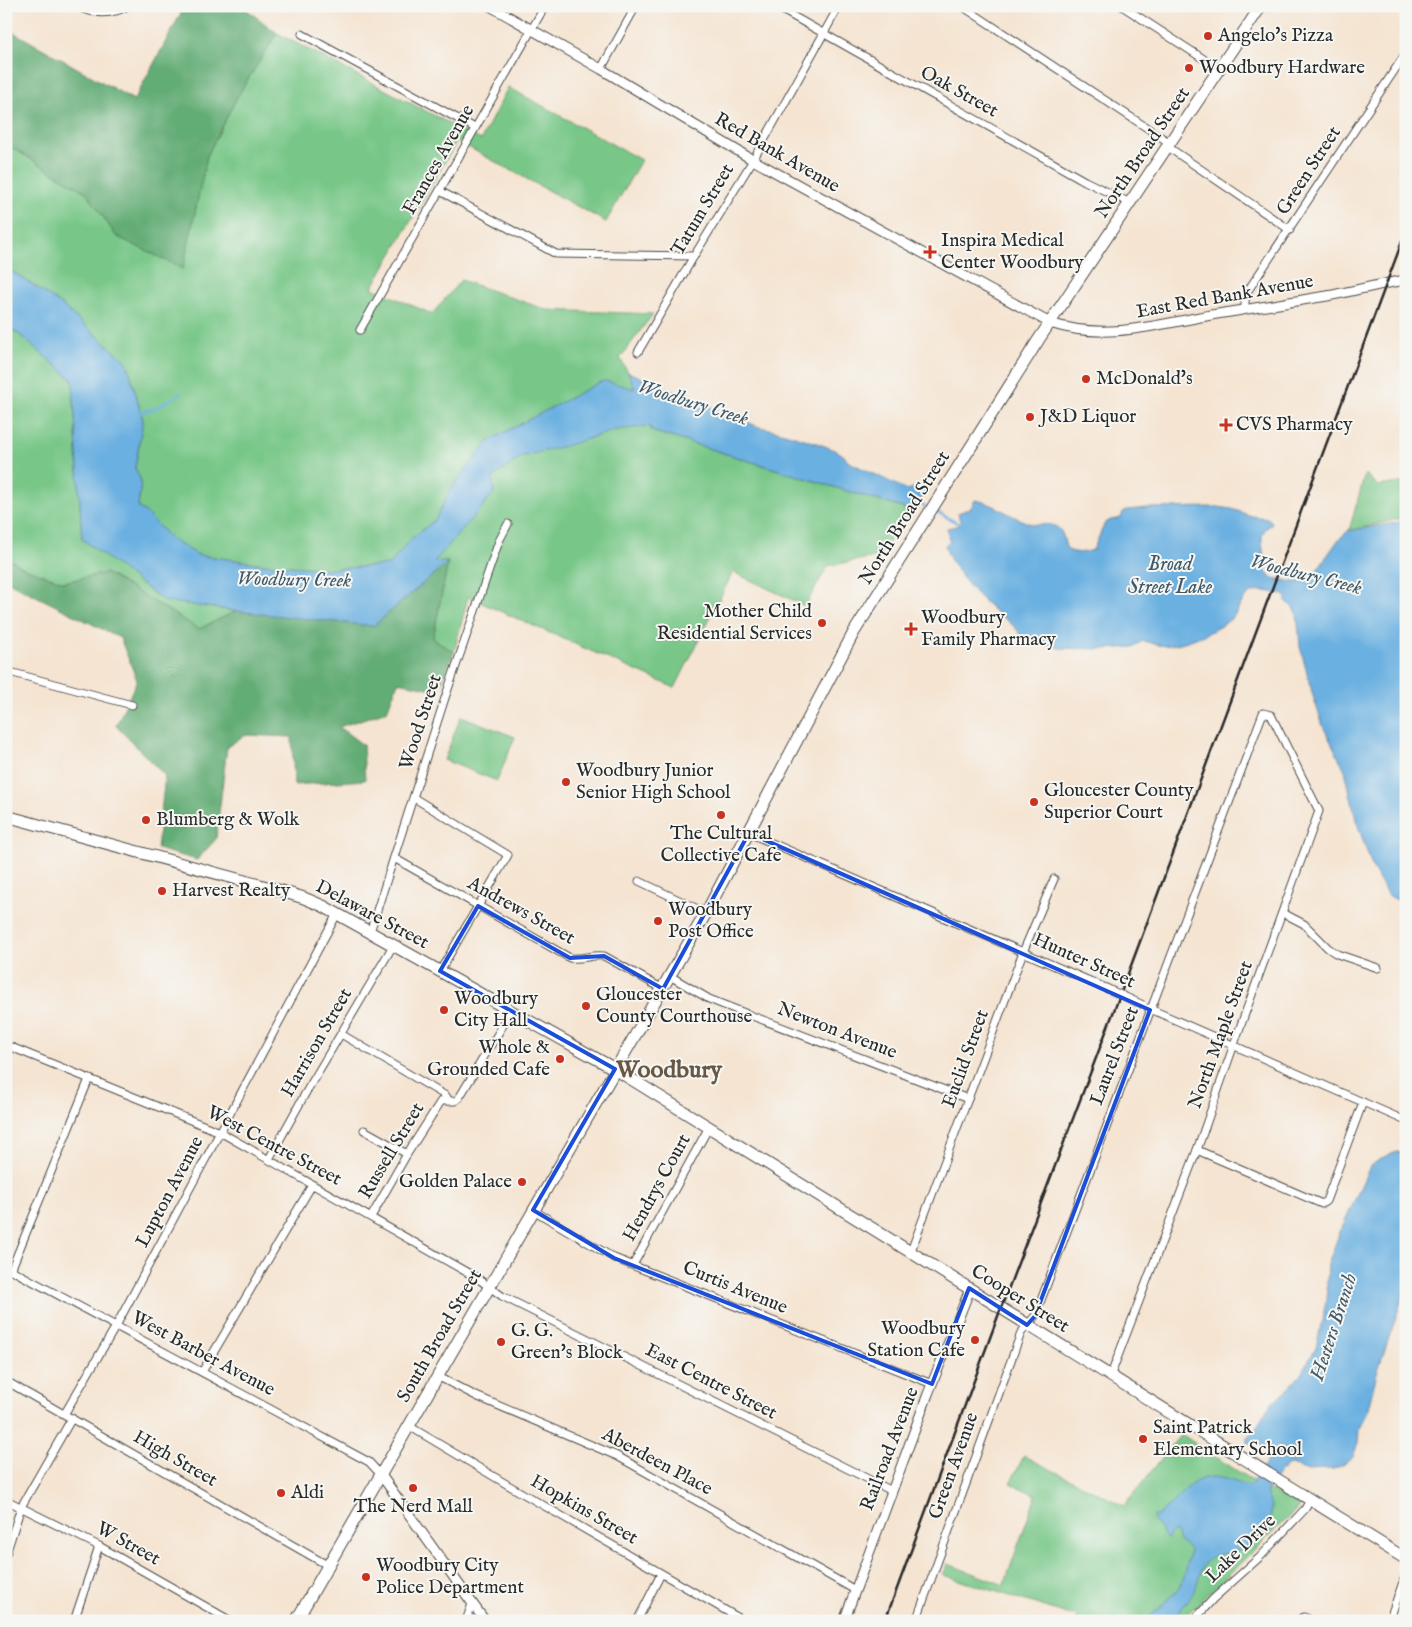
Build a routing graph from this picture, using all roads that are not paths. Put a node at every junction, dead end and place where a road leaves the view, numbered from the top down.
1 (77, 6) edge
2 (128, 6) edge
3 (490, 6) edge
4 (545, 6) edge
5 (636, 6) edge
6 (775, 6) edge
7 (839, 6) edge
8 (962, 6) edge
9 (1122, 6) edge
10 (1261, 6) edge
11 (531, 30) junction
12 (302, 34) dead end
13 (824, 35) junction
14 (1406, 53) edge
15 (601, 69) junction
16 (1219, 69) junction
17 (475, 128) junction
18 (1169, 145) junction
19 (753, 160) junction
20 (440, 191) junction
21 (1130, 203) junction
22 (1290, 230) junction
23 (694, 256) junction
24 (1406, 280) edge
25 (1245, 309) junction
26 (1050, 322) junction
27 (360, 330) dead end
28 (638, 352) dead end
29 (508, 524) dead end
30 (6, 671) edge
31 (132, 706) dead end
32 (1263, 713) joint
33 (414, 798) junction
34 (6, 816) edge
35 (749, 834) junction
36 (394, 858) junction
37 (1054, 879) dead end
38 (639, 881) dead end
39 (478, 906) junction
40 (706, 913) junction
41 (1282, 913) junction
42 (337, 914) junction
43 (370, 932) junction
44 (394, 944) junction
45 (1023, 952) junction
46 (1378, 968) dead end
47 (440, 971) junction
48 (670, 976) junction
49 (662, 988) junction
50 (1150, 1010) junction
51 (511, 1012) junction
52 (341, 1034) junction
53 (6, 1045) edge
54 (1234, 1046) junction
55 (615, 1069) junction
56 (89, 1079) junction
57 (968, 1099) junction
58 (449, 1101) junction
59 (1362, 1102) junction
60 (1406, 1121) edge
61 (709, 1127) junction
62 (364, 1130) dead end
63 (220, 1132) junction
64 (1197, 1150) junction
65 (406, 1154) junction
66 (269, 1160) junction
67 (312, 1185) junction
68 (533, 1210) junction
69 (371, 1217) junction
70 (911, 1251) junction
71 (633, 1265) junction
72 (9, 1269) edge
73 (489, 1287) junction
74 (970, 1288) junction
75 (1027, 1325) junction
76 (116, 1326) junction
77 (202, 1372) junction
78 (437, 1376) junction
79 (1110, 1376) junction
80 (6, 1381) edge
81 (932, 1384) junction
82 (64, 1414) junction
83 (72, 1418) junction
84 (409, 1426) junction
85 (381, 1475) junction
86 (892, 1491) junction
87 (6, 1500) edge
88 (1310, 1500) junction
89 (21, 1507) junction
90 (99, 1546) junction
91 (6, 1554) edge
92 (1406, 1559) edge
93 (327, 1565) junction
94 (661, 1574) junction
95 (1406, 1574) edge
96 (855, 1590) junction
97 (472, 1604) junction
98 (74, 1621) edge
99 (231, 1621) edge
100 (296, 1621) edge
101 (466, 1621) edge
102 (486, 1621) edge
103 (637, 1621) edge
104 (744, 1621) edge
105 (844, 1621) edge
106 (916, 1621) edge
107 (1193, 1621) edge
108 (1296, 1621) edge
109 (1312, 1621) edge
110 (1389, 1621) edge

1 - 2 street
3 - 11 street, Red Bank Avenue
4 - 11 street, Frances Avenue
5 - 15 street
6 - 13 street, Oak Street
7 - 13 street, Tatum Street
8 - 18 street
9 - 16 street
10 - 16 main road, North Broad Street
11 - 15 street, Red Bank Avenue
11 - 17 street, Frances Avenue
12 - 17 street
13 - 19 street, Tatum Street
13 - 21 street, Oak Street
14 - 22 street, Green Street
15 - 19 street, Red Bank Avenue
16 - 18 main road, North Broad Street
17 - 20 street, Frances Avenue
18 - 21 main road, North Broad Street
18 - 22 street
19 - 23 street, Tatum Street
19 - 26 street, Red Bank Avenue
20 - 23 street
20 - 27 street, Frances Avenue
21 - 26 main road, North Broad Street
22 - 25 street, Green Street
23 - 28 street, Tatum Street
24 - 25 street, East Red Bank Avenue
25 - 26 street, East Red Bank Avenue
26 - 35 main road, North Broad Street
29 - 33 street, Wood Street
30 - 31 street
32 - 41 street, North Maple Street
32 - 50 street, Laurel Street
33 - 36 street, Wood Street
33 - 39 street
34 - 42 main road, Delaware Street
35 - 40 main road, North Broad Street
35 - 45 street, Hunter Street
36 - 39 street, Andrews Street
36 - 43 street, Wood Street
37 - 45 street, Euclid Street
38 - 40 street
39 - 47 street
39 - 49 street, Andrews Street
40 - 48 main road, North Broad Street
41 - 46 street
41 - 54 street, North Maple Street
42 - 43 main road, Delaware Street
42 - 63 street, Lupton Avenue
43 - 44 main road, Delaware Street
44 - 47 main road, Delaware Street
44 - 52 street, Harrison Street
45 - 50 street, Hunter Street, bridge
45 - 57 street, Euclid Street
47 - 51 main road, Delaware Street
48 - 49 main road, North Broad Street
48 - 57 street, Newton Avenue
49 - 55 main road, North Broad Street
50 - 54 street, Hunter Street
50 - 75 street, Laurel Street
51 - 55 main road, Delaware Street
51 - 58 street, Russell Street
52 - 58 street
52 - 66 street, Harrison Street
53 - 56 street, West Centre Street
54 - 59 street, Hunter Street
54 - 64 street, North Maple Street
55 - 61 main road, Cooper Street
55 - 68 main road, South Broad Street
56 - 63 street, West Centre Street
56 - 72 street
57 - 70 street, Euclid Street
58 - 65 street, Russell Street
59 - 60 street, Hunter Street
59 - 64 street
61 - 70 main road, Cooper Street
61 - 71 street, Hendrys Court
62 - 65 street
63 - 66 street, West Centre Street
63 - 76 street, Lupton Avenue
64 - 79 street, North Maple Street
65 - 69 street, Russell Street
66 - 67 street, West Centre Street
67 - 69 street, West Centre Street
67 - 77 street
68 - 71 street, Curtis Avenue
68 - 73 main road, South Broad Street
69 - 73 street, West Centre Street
70 - 74 main road, Cooper Street
71 - 81 street, Curtis Avenue
72 - 76 street, West Barber Avenue
73 - 78 main road, South Broad Street
73 - 86 street, East Centre Street
74 - 75 main road, Cooper Street
74 - 81 street, Railroad Avenue
75 - 79 main road, Cooper Street
75 - 106 street, Green Avenue
76 - 77 street, West Barber Avenue
76 - 82 street, Lupton Avenue
77 - 85 street, West Barber Avenue
78 - 84 main road, South Broad Street
78 - 96 street, Aberdeen Place
79 - 88 main road, Cooper Street
80 - 82 street, High Street
81 - 86 street, Railroad Avenue
82 - 83 street, High Street
83 - 89 street
83 - 93 street, High Street
84 - 85 main road, South Broad Street
84 - 94 street, Hopkins Street
85 - 93 main road, South Broad Street
85 - 97 street
86 - 96 street, Railroad Avenue
87 - 89 street, W Street
88 - 92 main road, Cooper Street
88 - 107 street, Lake Drive
89 - 90 street, W Street
89 - 91 street
90 - 98 street
90 - 99 street, W Street
93 - 100 main road, South Broad Street
94 - 103 street
94 - 104 street, Hopkins Street
95 - 110 street
96 - 105 street, Railroad Avenue
97 - 101 street
97 - 102 street
108 - 109 street

